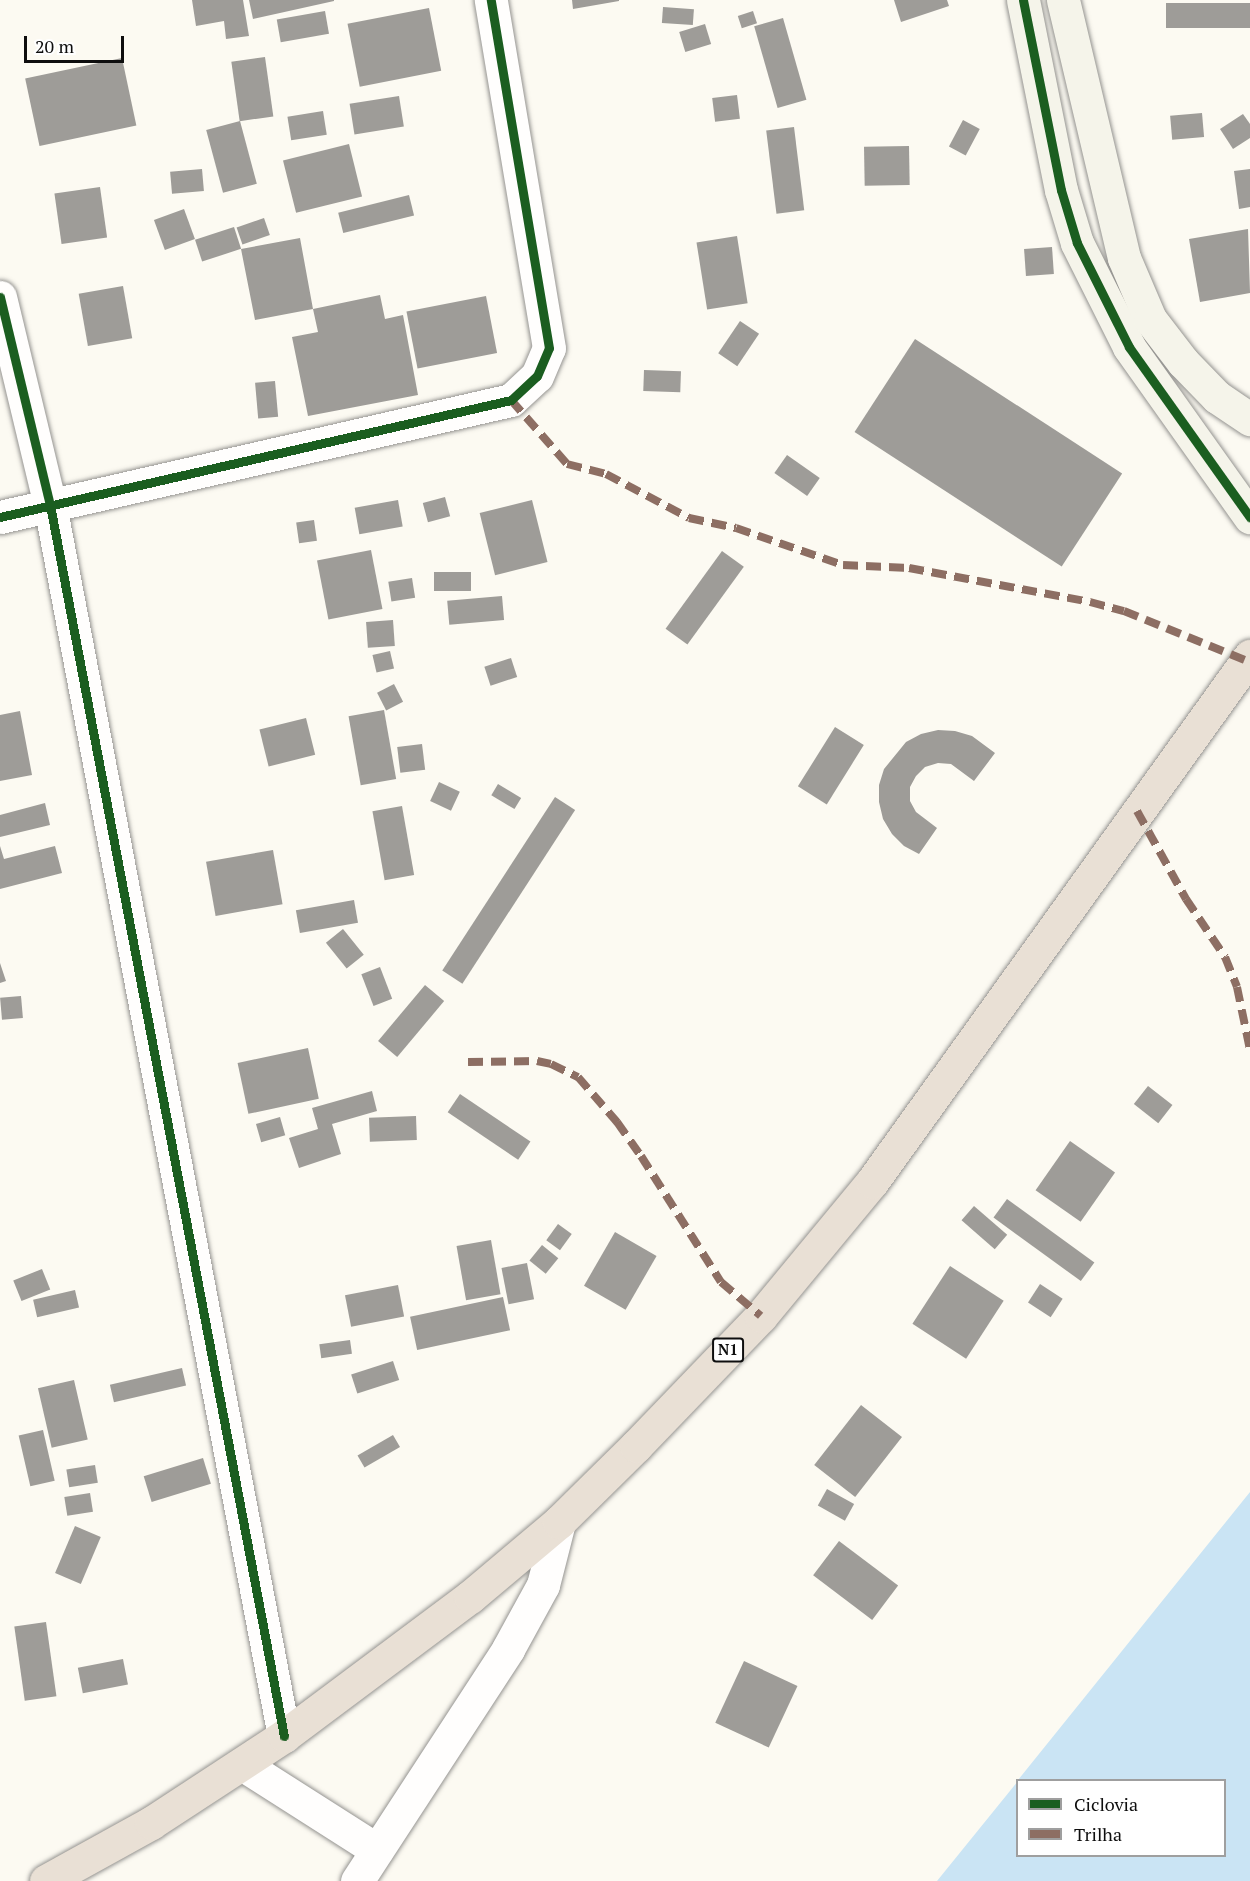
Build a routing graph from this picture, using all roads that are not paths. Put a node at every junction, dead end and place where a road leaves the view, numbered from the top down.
1 (490, 0) edge
2 (1023, 0) edge
3 (1063, 0) edge
4 (0, 297) edge
5 (1250, 418) edge
6 (50, 505) junction
7 (0, 517) edge
8 (1250, 517) edge
9 (1250, 656) edge
10 (559, 1522) junction
11 (284, 1736) junction
12 (242, 1764) junction
13 (377, 1850) junction
14 (46, 1881) edge
15 (357, 1881) edge

1 - 6 street
2 - 8 street
3 - 5 street
4 - 6 street
6 - 7 street
6 - 11 street
9 - 10 highway, N1
10 - 11 highway, N1
10 - 13 street
11 - 12 highway, N1
12 - 13 street
12 - 14 highway, N1
13 - 15 street

